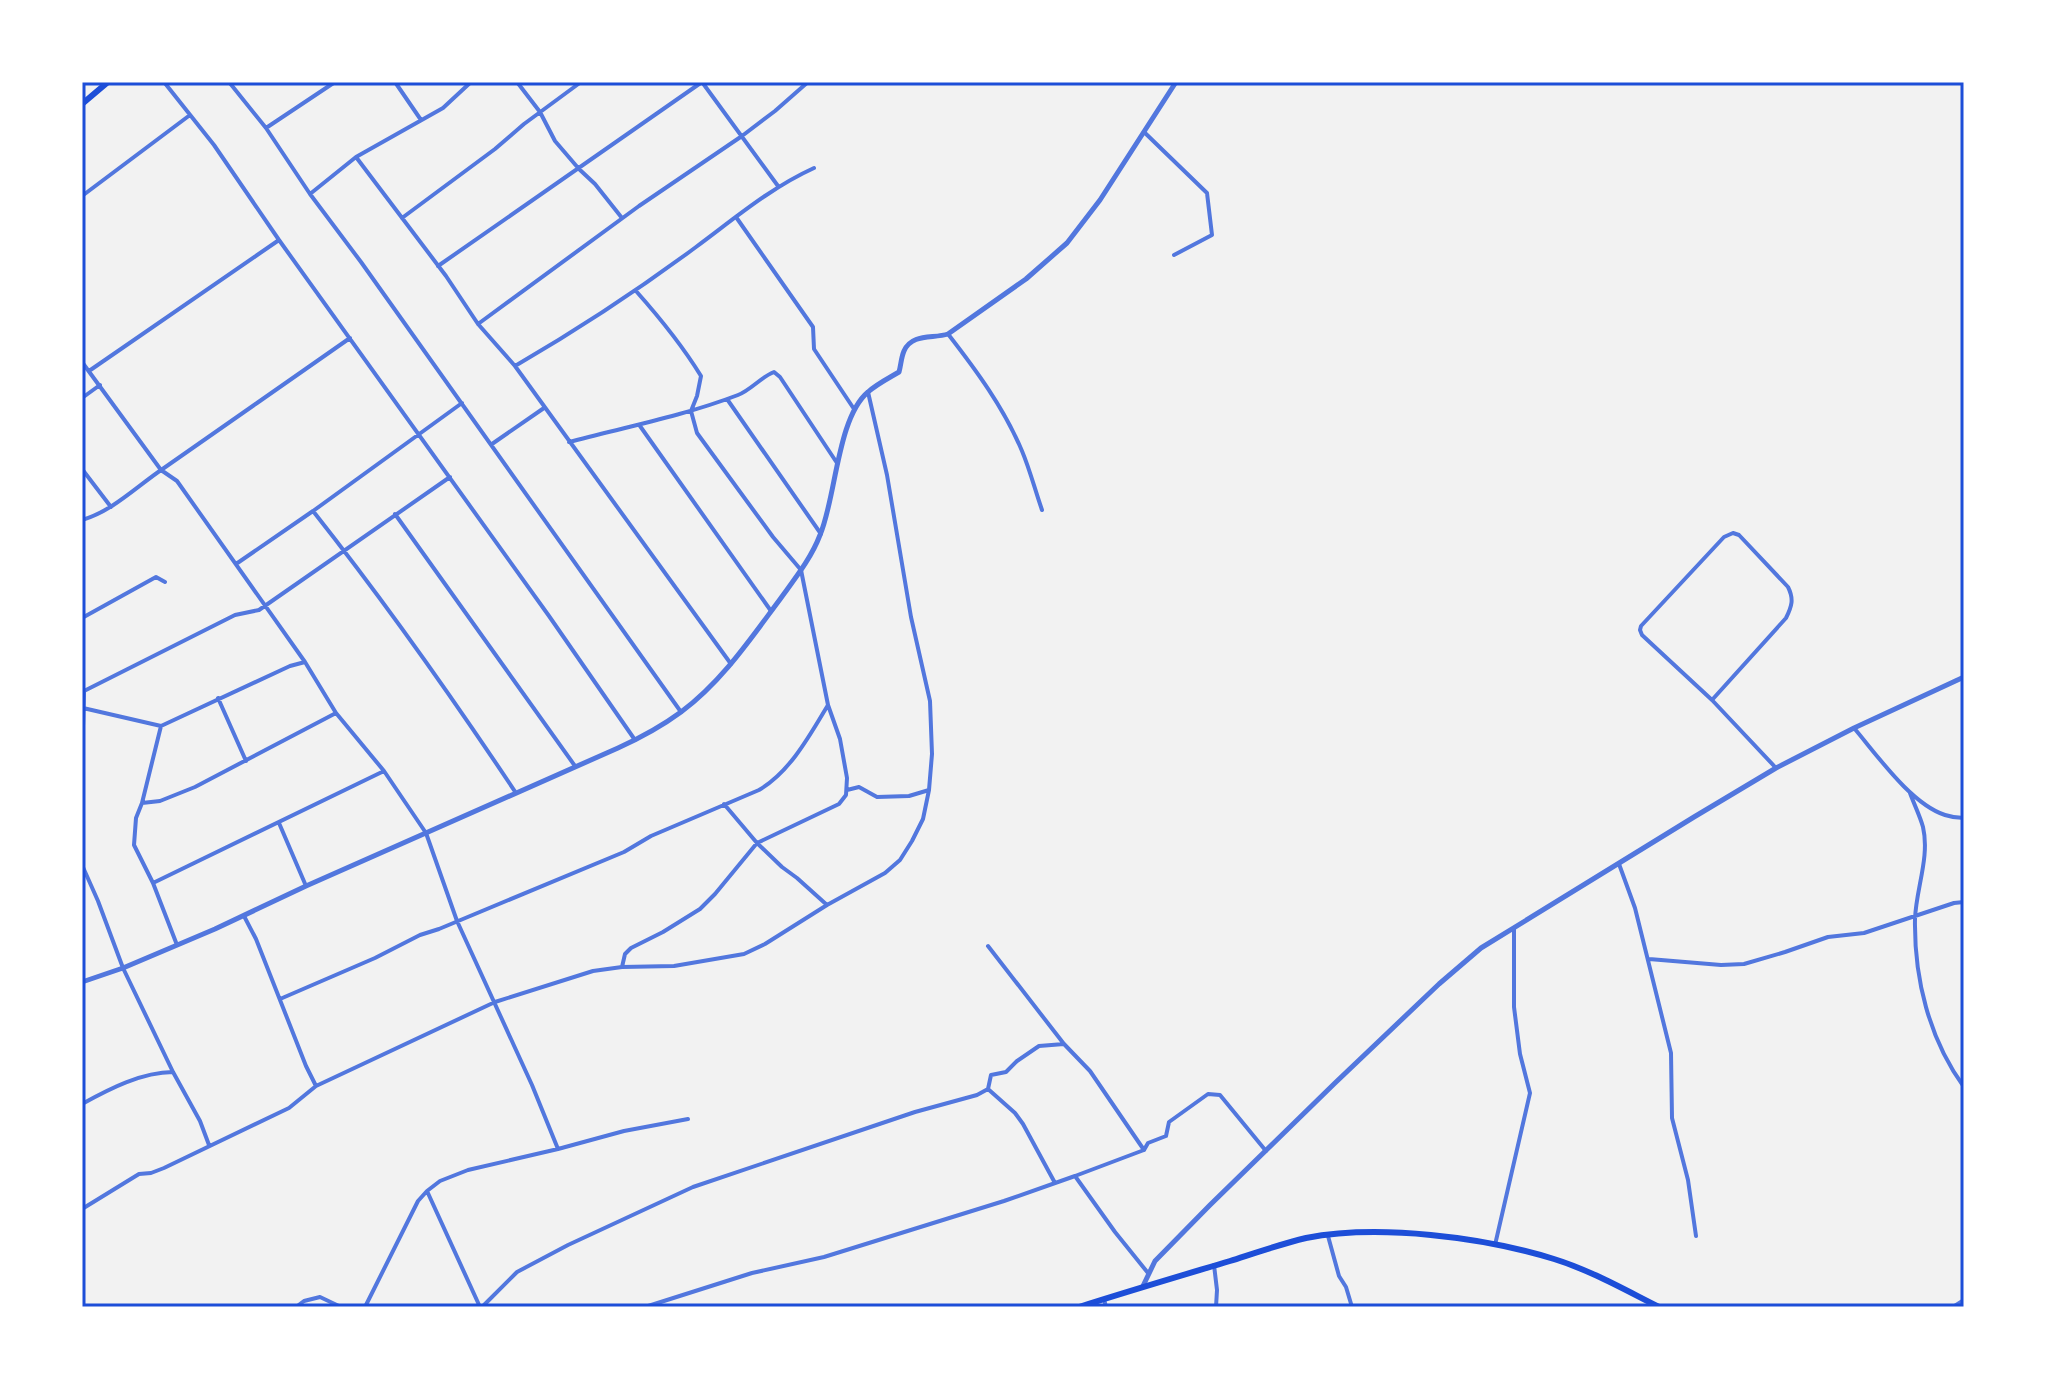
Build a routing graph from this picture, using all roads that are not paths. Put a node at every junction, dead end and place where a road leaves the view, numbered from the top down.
1 (108, 82) edge
2 (164, 82) edge
3 (229, 82) edge
4 (335, 82) edge
5 (395, 82) edge
6 (471, 82) edge
7 (517, 82) edge
8 (581, 82) edge
9 (702, 82) edge
10 (808, 82) edge
11 (1176, 82) edge
12 (82, 104) edge
13 (540, 112) junction
14 (190, 115) junction
15 (421, 120) junction
16 (266, 128) junction
17 (1144, 132) junction
18 (742, 136) junction
19 (356, 157) junction
20 (814, 168) dead end
21 (579, 169) junction
22 (778, 186) junction
23 (310, 194) junction
24 (82, 196) edge
25 (736, 217) junction
26 (402, 218) junction
27 (622, 218) junction
28 (279, 240) junction
29 (1174, 255) dead end
30 (438, 266) junction
31 (636, 291) junction
32 (478, 324) junction
33 (948, 334) junction
34 (350, 338) junction
35 (82, 362) edge
36 (515, 366) junction
37 (89, 371) junction
38 (100, 385) junction
39 (868, 392) junction
40 (82, 398) edge
41 (727, 399) junction
42 (462, 403) junction
43 (544, 408) junction
44 (854, 409) junction
45 (691, 411) junction
46 (640, 426) junction
47 (418, 435) junction
48 (569, 442) junction
49 (492, 444) junction
50 (838, 463) junction
51 (82, 469) edge
52 (161, 470) junction
53 (450, 477) junction
54 (111, 507) junction
55 (1042, 510) dead end
56 (313, 511) junction
57 (395, 514) junction
58 (82, 520) edge
59 (821, 534) junction
60 (343, 549) junction
61 (236, 564) junction
62 (801, 570) junction
63 (165, 582) dead end
64 (265, 605) junction
65 (771, 611) junction
66 (82, 618) edge
67 (305, 662) junction
68 (731, 664) junction
69 (1964, 677) edge
70 (83, 690) edge
71 (218, 698) junction
72 (1712, 700) junction
73 (828, 705) junction
74 (83, 708) edge
75 (681, 712) junction
76 (336, 713) junction
77 (161, 726) junction
78 (1854, 728) junction
79 (635, 740) junction
80 (246, 761) junction
81 (82, 762) edge
82 (575, 766) junction
83 (1776, 768) junction
84 (384, 771) junction
85 (847, 790) junction
86 (929, 790) junction
87 (516, 793) junction
88 (1910, 793) junction
89 (142, 803) junction
90 (724, 804) junction
91 (1964, 818) edge
92 (278, 822) junction
93 (426, 833) junction
94 (757, 843) junction
95 (1619, 864) junction
96 (82, 865) edge
97 (153, 883) junction
98 (306, 886) junction
99 (1964, 902) edge
100 (827, 905) junction
101 (244, 916) junction
102 (1915, 916) junction
103 (457, 921) junction
104 (1514, 929) junction
105 (177, 945) junction
106 (988, 946) dead end
107 (1649, 959) junction
108 (622, 967) junction
109 (123, 968) junction
110 (82, 982) edge
111 (280, 999) junction
112 (495, 1002) junction
113 (1064, 1044) junction
114 (173, 1072) junction
115 (316, 1086) junction
116 (1964, 1087) edge
117 (988, 1089) junction
118 (82, 1104) edge
119 (688, 1119) dead end
120 (209, 1145) junction
121 (558, 1149) junction
122 (1144, 1150) junction
123 (1266, 1151) junction
124 (1075, 1176) junction
125 (1055, 1183) junction
126 (427, 1191) junction
127 (82, 1209) edge
128 (1328, 1236) junction
129 (1696, 1236) dead end
130 (1495, 1245) junction
131 (1214, 1265) junction
132 (1148, 1273) junction
133 (1143, 1286) junction
134 (1964, 1300) edge
135 (1105, 1303) edge
136 (296, 1307) edge
137 (341, 1307) edge
138 (365, 1307) edge
139 (481, 1307) edge
140 (645, 1307) edge
141 (1079, 1307) edge
142 (1216, 1307) edge
143 (1352, 1307) edge
144 (1659, 1307) edge
145 (1953, 1307) edge

1 - 12 main road
2 - 14 street
3 - 16 street
4 - 16 street
5 - 15 street
6 - 15 street
7 - 13 street
8 - 13 street
9 - 18 street
9 - 21 street
10 - 18 street
11 - 17 street
13 - 21 street
13 - 26 street
14 - 24 street
14 - 28 street
15 - 19 street
16 - 23 street
17 - 29 street
17 - 33 street
18 - 22 street
18 - 27 street
19 - 23 street
19 - 26 street
20 - 22 street
21 - 27 street
21 - 30 street
22 - 25 street
23 - 42 street
25 - 31 street
25 - 44 street
26 - 30 street
27 - 32 street
28 - 34 street
28 - 37 street
30 - 32 street
31 - 36 street
31 - 45 street
32 - 36 street
33 - 39 street
33 - 55 street
34 - 47 street
34 - 52 street
35 - 37 street
36 - 43 street
37 - 38 street
38 - 40 street
38 - 52 street
39 - 44 street
39 - 86 street
41 - 45 street
41 - 50 street
41 - 59 street
42 - 47 street
42 - 49 street
43 - 48 street
43 - 49 street
44 - 50 street
45 - 46 street
45 - 62 street
46 - 48 street
46 - 65 street
47 - 53 street
47 - 56 street
48 - 68 street
49 - 75 street
50 - 59 street
51 - 54 street
52 - 54 street
52 - 61 street
53 - 57 street
53 - 79 street
54 - 58 street
56 - 60 street
56 - 61 street
57 - 60 street
57 - 82 street
59 - 62 street
60 - 64 street
60 - 87 street
61 - 64 street
62 - 65 street
62 - 73 street
63 - 66 street
64 - 67 street
64 - 70 street
65 - 68 street
67 - 71 street
67 - 76 street
68 - 75 street
69 - 78 street
70 - 74 street
71 - 77 street
71 - 80 street
72 - 72 street
72 - 83 street
73 - 85 street
73 - 90 street
74 - 77 street
74 - 81 street
75 - 79 street
76 - 80 street
76 - 84 street
77 - 89 street
78 - 83 street
78 - 88 street
79 - 82 street
80 - 89 street
82 - 87 street
83 - 95 street
84 - 92 street
84 - 93 street
85 - 86 street
85 - 94 street
86 - 100 street
87 - 93 street
88 - 91 street
88 - 102 street
89 - 97 street
90 - 94 street
90 - 103 street
92 - 97 street
92 - 98 street
93 - 98 street
93 - 103 street
94 - 100 street
94 - 108 street
95 - 104 street
95 - 107 street
96 - 109 street
97 - 105 street
98 - 101 street
99 - 102 street
100 - 108 street
101 - 105 street
101 - 111 street
102 - 107 street
102 - 116 street
103 - 111 street
103 - 112 street
104 - 123 street
104 - 130 street
105 - 109 street
106 - 113 street
107 - 129 street
108 - 112 street
109 - 110 street
109 - 114 street
111 - 115 street
112 - 115 street
112 - 121 street
113 - 117 street
113 - 122 street
114 - 118 street
114 - 120 street
115 - 120 street
117 - 125 street
117 - 139 street
119 - 121 street
120 - 127 street
121 - 126 street
122 - 123 street
122 - 124 street
123 - 132 street
124 - 125 street
124 - 132 street
125 - 140 street
126 - 138 street
126 - 139 street
128 - 130 main road
128 - 131 main road
128 - 143 street
130 - 144 main road
131 - 133 main road
131 - 142 street
132 - 133 street
133 - 135 main road
134 - 145 street
135 - 141 main road
136 - 137 street

